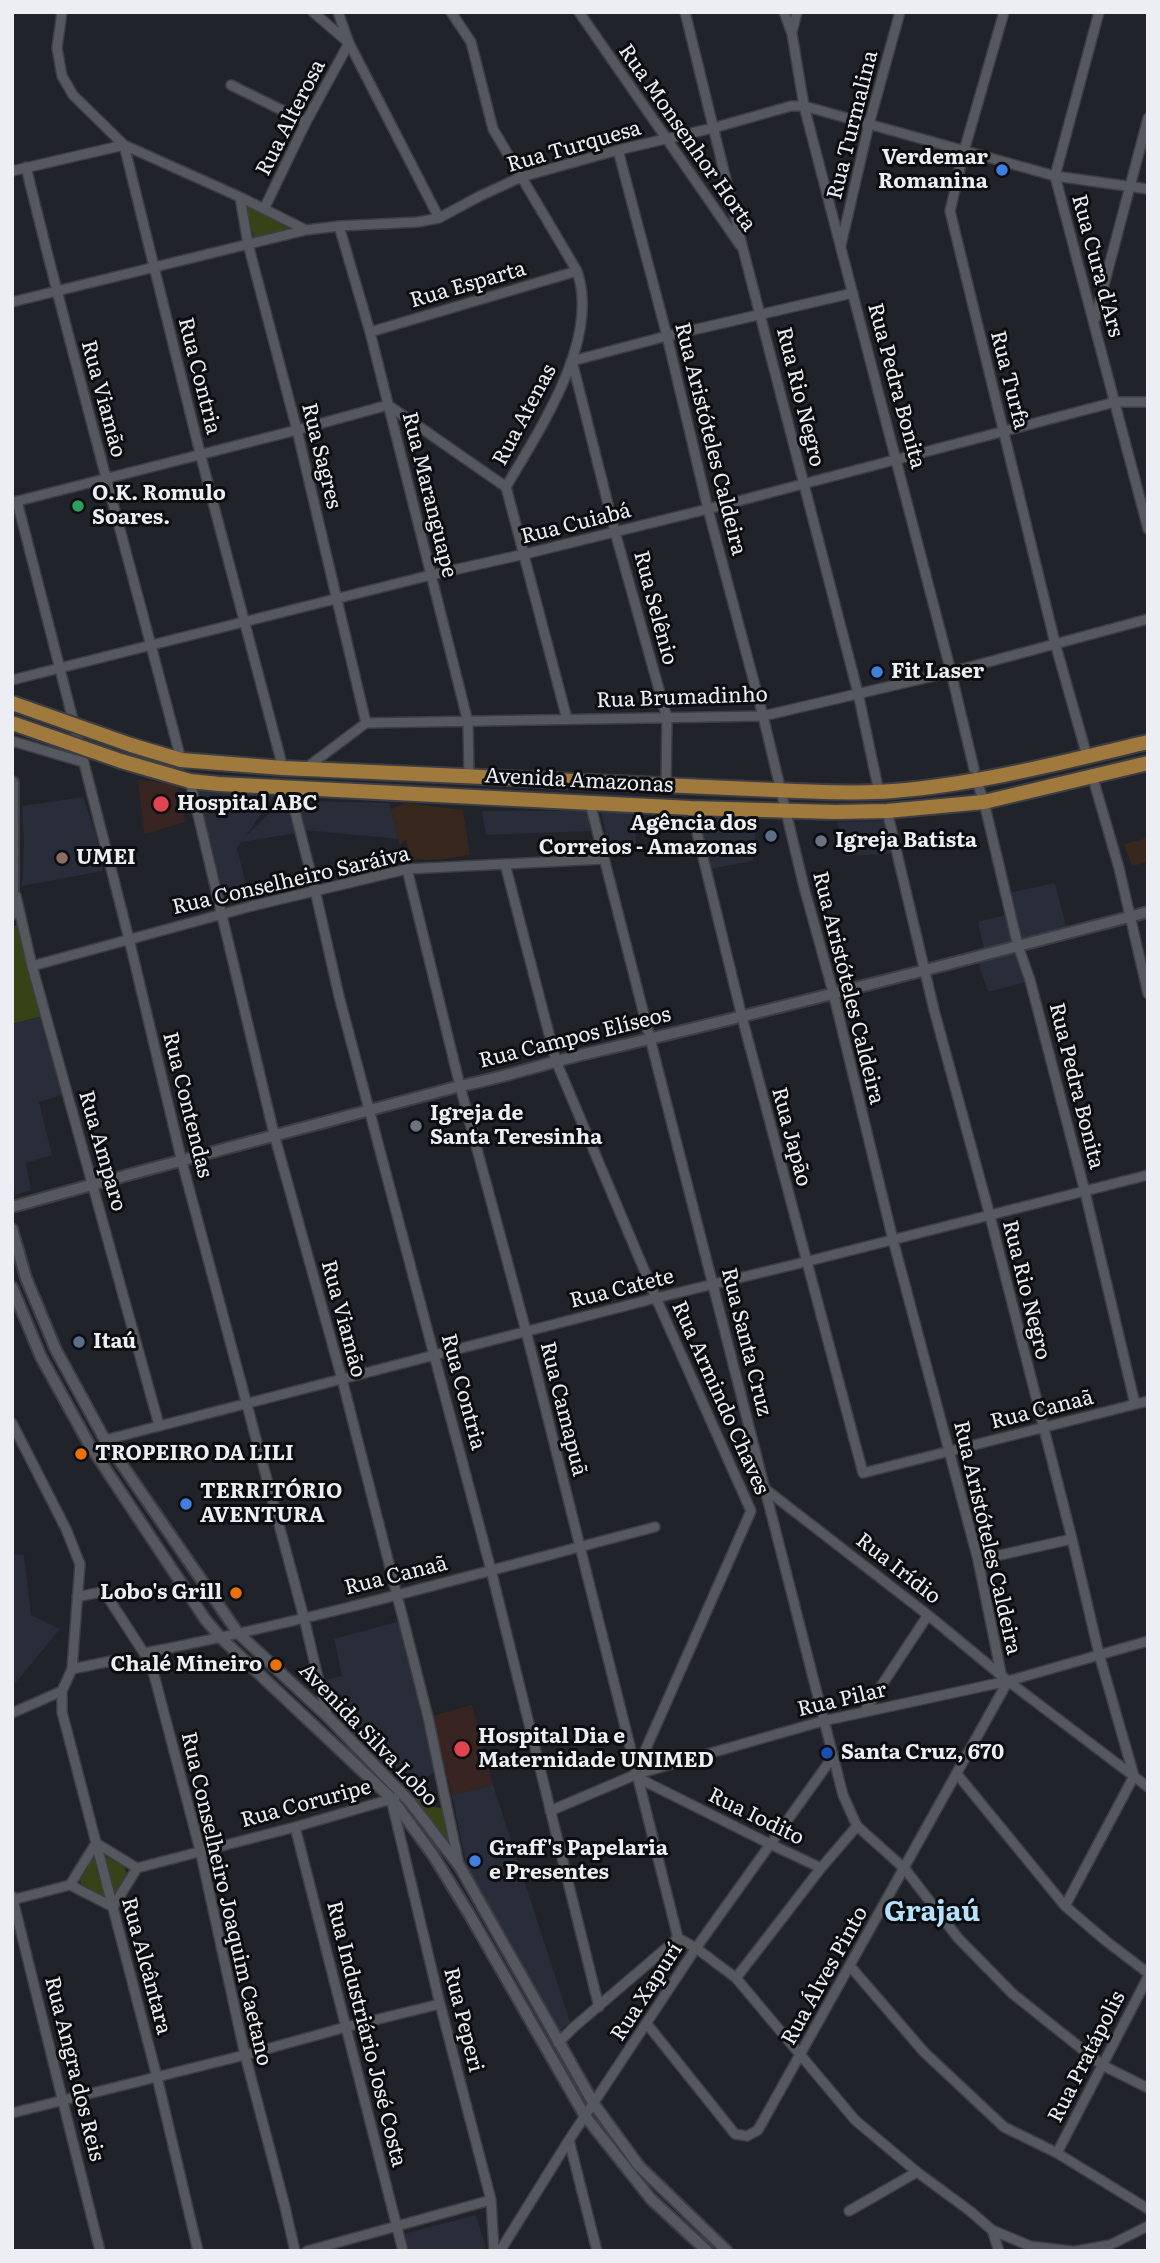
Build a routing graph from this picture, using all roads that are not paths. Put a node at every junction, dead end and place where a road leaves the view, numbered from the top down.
1 (62, 12) edge
2 (313, 12) edge
3 (338, 12) edge
4 (451, 12) edge
5 (579, 12) edge
6 (685, 12) edge
7 (784, 12) edge
8 (797, 12) edge
9 (900, 12) edge
10 (1004, 12) edge
11 (1099, 12) edge
12 (792, 34) junction
13 (349, 43) junction
14 (231, 85) dead end
15 (804, 106) junction
16 (1148, 118) edge
17 (306, 122) junction
18 (869, 124) junction
19 (713, 128) junction
20 (667, 139) junction
21 (124, 145) junction
22 (618, 150) junction
23 (964, 151) junction
24 (26, 167) junction
25 (12, 171) edge
26 (1055, 176) junction
27 (521, 177) junction
28 (1131, 187) junction
29 (1148, 189) edge
30 (240, 197) junction
31 (264, 209) junction
32 (439, 218) junction
33 (339, 226) junction
34 (306, 230) junction
35 (248, 244) junction
36 (841, 246) junction
37 (743, 249) junction
38 (155, 268) junction
39 (577, 271) junction
40 (56, 292) junction
41 (853, 293) junction
42 (12, 302) edge
43 (761, 314) junction
44 (1095, 321) junction
45 (370, 332) junction
46 (667, 337) junction
47 (572, 361) junction
48 (1115, 402) junction
49 (1148, 402) edge
50 (388, 405) junction
51 (297, 430) junction
52 (1004, 431) junction
53 (200, 453) junction
54 (897, 461) junction
55 (106, 478) junction
56 (804, 482) junction
57 (506, 487) junction
58 (1143, 494) edge
59 (15, 502) edge
60 (708, 509) junction
61 (1148, 529) edge
62 (615, 532) junction
63 (525, 554) junction
64 (431, 575) junction
65 (337, 598) junction
66 (1148, 619) edge
67 (245, 622) junction
68 (1055, 643) junction
69 (152, 645) junction
70 (60, 669) junction
71 (951, 672) junction
72 (12, 680) edge
73 (858, 692) junction
74 (12, 703) edge
75 (763, 716) junction
76 (667, 718) junction
77 (568, 719) junction
78 (468, 722) junction
79 (12, 723) edge
80 (366, 723) junction
81 (12, 741) edge
82 (1148, 742) edge
83 (1087, 757) junction
84 (181, 760) junction
85 (83, 762) junction
86 (1148, 763) edge
87 (283, 768) junction
88 (304, 769) junction
89 (975, 774) junction
90 (1092, 775) junction
91 (469, 776) junction
92 (190, 781) junction
93 (12, 783) edge
94 (666, 785) junction
95 (289, 788) junction
96 (780, 790) junction
97 (879, 792) junction
98 (984, 802) junction
99 (590, 803) junction
100 (691, 808) junction
101 (887, 811) junction
102 (786, 812) junction
103 (604, 859) junction
104 (505, 864) junction
105 (407, 869) junction
106 (13, 885) edge
107 (316, 890) junction
108 (1148, 912) edge
109 (12, 913) edge
110 (221, 914) junction
111 (1128, 917) junction
112 (130, 939) junction
113 (1018, 946) junction
114 (32, 965) junction
115 (925, 970) junction
116 (833, 992) junction
117 (1148, 994) edge
118 (742, 1017) junction
119 (649, 1039) junction
120 (556, 1061) junction
121 (460, 1086) junction
122 (370, 1110) junction
123 (274, 1134) junction
124 (182, 1162) junction
125 (1148, 1175) edge
126 (94, 1185) junction
127 (1085, 1192) junction
128 (12, 1207) edge
129 (990, 1216) junction
130 (12, 1229) edge
131 (893, 1240) junction
132 (806, 1262) junction
133 (713, 1284) junction
134 (12, 1287) edge
135 (656, 1298) junction
136 (526, 1331) junction
137 (435, 1356) junction
138 (342, 1379) junction
139 (1148, 1401) edge
140 (247, 1403) junction
141 (1135, 1404) junction
142 (12, 1423) edge
143 (159, 1425) junction
144 (1042, 1428) junction
145 (105, 1440) junction
146 (950, 1451) junction
147 (863, 1473) joint
148 (764, 1488) junction
149 (655, 1527) dead end
150 (1072, 1539) junction
151 (580, 1547) junction
152 (978, 1560) junction
153 (491, 1570) junction
154 (397, 1594) junction
155 (78, 1597) junction
156 (929, 1615) junction
157 (304, 1618) junction
158 (238, 1633) junction
159 (221, 1638) junction
160 (1148, 1641) edge
161 (144, 1653) junction
162 (1098, 1654) junction
163 (116, 1660) dead end
164 (72, 1669) junction
165 (1001, 1673) junction
166 (1009, 1681) junction
167 (62, 1691) junction
168 (864, 1712) junction
169 (12, 1713) edge
170 (327, 1716) junction
171 (823, 1721) junction
172 (832, 1758) junction
173 (637, 1774) junction
174 (957, 1774) junction
175 (1134, 1776) junction
176 (1148, 1787) edge
177 (403, 1794) junction
178 (392, 1799) junction
179 (550, 1811) junction
180 (857, 1826) junction
181 (295, 1827) junction
182 (96, 1843) junction
183 (770, 1844) junction
184 (200, 1850) junction
185 (460, 1867) junction
186 (137, 1868) junction
187 (821, 1868) junction
188 (905, 1869) junction
189 (70, 1885) junction
190 (13, 1899) edge
191 (1065, 1906) junction
192 (113, 1907) junction
193 (678, 1938) junction
194 (696, 1948) junction
195 (850, 1966) junction
196 (1148, 1975) edge
197 (736, 1978) junction
198 (440, 2004) junction
199 (599, 2007) junction
200 (647, 2024) junction
201 (346, 2027) junction
202 (558, 2043) junction
203 (245, 2056) junction
204 (800, 2056) junction
205 (1102, 2065) junction
206 (157, 2077) junction
207 (1148, 2088) edge
208 (64, 2100) junction
209 (594, 2104) junction
210 (12, 2113) edge
211 (585, 2116) junction
212 (569, 2140) junction
213 (1057, 2153) junction
214 (917, 2172) junction
215 (491, 2200) junction
216 (1148, 2209) edge
217 (849, 2211) dead end
218 (397, 2225) junction
219 (1148, 2226) edge
220 (992, 2230) junction
221 (100, 2251) edge
222 (198, 2251) edge
223 (295, 2251) edge
224 (307, 2251) edge
225 (403, 2251) edge
226 (497, 2251) edge
227 (597, 2251) edge
228 (707, 2251) edge
229 (727, 2251) edge
230 (999, 2251) edge
231 (1074, 2251) edge

1 - 21 street
2 - 13 street
3 - 13 street
4 - 27 street, Rua Atenas
5 - 20 street, Rua Monsenhor Horta
6 - 19 street, Rua Rio Negro
7 - 12 street, Rua Pedra Bonita
8 - 12 street
9 - 18 street, Rua Turmalina
10 - 23 street, Rua Turfa
11 - 26 street, Rua Cura d'Ars
12 - 15 street, Rua Pedra Bonita
13 - 17 street, Rua Alterosa
13 - 32 street
14 - 17 street
15 - 18 street, Rua Turquesa
15 - 19 street, Rua Turquesa
15 - 36 street, Rua Pedra Bonita
16 - 28 street
17 - 31 street, Rua Alterosa
18 - 23 street, Rua Turquesa
18 - 36 street, Rua Turmalina
19 - 20 street, Rua Turquesa
19 - 37 street, Rua Rio Negro
20 - 22 street, Rua Turquesa
20 - 37 street, Rua Monsenhor Horta
21 - 24 street
21 - 30 street
21 - 38 street, Rua Contria
22 - 27 street, Rua Turquesa
22 - 46 street, Rua Aristóteles Caldeira
23 - 26 street, Rua Turquesa
23 - 52 street, Rua Turfa
24 - 25 street
24 - 40 street, Rua Viamão
26 - 28 street, Rua Turquesa
26 - 44 street, Rua Cura d'Ars
27 - 32 street, Rua Turquesa
27 - 39 street, Rua Atenas
28 - 29 street, Rua Turquesa
28 - 44 street
30 - 31 street
30 - 35 street, Rua Sagres
31 - 34 street
32 - 33 street, Rua Turquesa
33 - 34 street, Rua Turquesa
33 - 45 street, Rua Maranguape
34 - 35 street, Rua Turquesa
35 - 38 street, Rua Turquesa
35 - 51 street, Rua Sagres
36 - 41 street, Rua Pedra Bonita
37 - 43 street, Rua Rio Negro
38 - 40 street, Rua Turquesa
38 - 53 street, Rua Contria
39 - 45 street, Rua Esparta
39 - 47 street, Rua Atenas
40 - 42 street, Rua Turquesa
40 - 55 street, Rua Viamão
41 - 43 street
41 - 54 street, Rua Pedra Bonita
43 - 46 street
43 - 56 street, Rua Rio Negro
44 - 48 street, Rua Cura d'Ars
45 - 50 street, Rua Maranguape
46 - 47 street
46 - 60 street, Rua Aristóteles Caldeira
47 - 57 street, Rua Atenas
47 - 62 street, Rua Selênio
48 - 49 street, Rua Cuiabá
48 - 52 street, Rua Cuiabá
48 - 58 street, Rua Cura d'Ars
50 - 51 street
50 - 57 street
50 - 64 street, Rua Maranguape
51 - 53 street
51 - 65 street, Rua Sagres
52 - 54 street, Rua Cuiabá
52 - 68 street, Rua Turfa
53 - 55 street
53 - 67 street, Rua Contria
54 - 56 street, Rua Cuiabá
54 - 71 street, Rua Pedra Bonita
55 - 59 street
55 - 69 street, Rua Viamão
56 - 60 street, Rua Cuiabá
56 - 73 street, Rua Rio Negro
57 - 63 street, Rua Atenas
58 - 61 street, Rua Cura d'Ars
59 - 70 street, Rua Contendas
60 - 62 street, Rua Cuiabá
60 - 75 street, Rua Aristóteles Caldeira
62 - 63 street, Rua Cuiabá
62 - 76 street, Rua Selênio
63 - 64 street, Rua Cuiabá
63 - 77 street, Rua Atenas
64 - 65 street, Rua Cuiabá
64 - 78 street, Rua Maranguape
65 - 67 street, Rua Cuiabá
65 - 80 street, Rua Sagres
66 - 68 street, Rua Brumadinho
67 - 69 street, Rua Cuiabá
67 - 87 street, Rua Contria
68 - 71 street, Rua Brumadinho
68 - 83 street, Rua Turfa
69 - 70 street, Rua Cuiabá
69 - 84 street, Rua Viamão
70 - 72 street, Rua Cuiabá
70 - 85 street, Rua Contendas
71 - 73 street, Rua Brumadinho
71 - 89 street, Rua Pedra Bonita
73 - 75 street, Rua Brumadinho
73 - 97 street, Rua Rio Negro
74 - 84 main road, Avenida Amazonas, bridge
75 - 76 street, Rua Brumadinho
75 - 96 street, Rua Aristóteles Caldeira
76 - 77 street, Rua Brumadinho
76 - 94 street, Rua Selênio
77 - 78 street, Rua Brumadinho
78 - 80 street, Rua Brumadinho
78 - 91 street, Rua Maranguape
79 - 92 main road, Avenida Amazonas, bridge
80 - 88 street
81 - 85 street
82 - 83 main road, Avenida Amazonas
83 - 89 main road, Avenida Amazonas
84 - 87 main road, Avenida Amazonas
85 - 112 street, Rua Contendas
86 - 90 main road, Avenida Amazonas
87 - 88 main road, Avenida Amazonas
88 - 91 main road, Avenida Amazonas
89 - 97 main road, Avenida Amazonas
89 - 98 street, Rua Pedra Bonita
90 - 98 main road, Avenida Amazonas
90 - 111 street
91 - 94 main road, Avenida Amazonas
92 - 95 main road, Avenida Amazonas
92 - 110 street, Rua Viamão
93 - 106 main road
94 - 96 main road, Avenida Amazonas
95 - 99 main road, Avenida Amazonas
95 - 107 street, Rua Contria
96 - 97 main road, Avenida Amazonas
96 - 102 street, Rua Aristóteles Caldeira
98 - 101 main road, Avenida Amazonas
98 - 113 street, Rua Pedra Bonita
99 - 100 main road, Avenida Amazonas
99 - 103 street, Rua Santa Cruz
100 - 102 main road, Avenida Amazonas
100 - 118 street, Rua Japão
101 - 102 main road, Avenida Amazonas
101 - 115 street, Rua Rio Negro
102 - 116 street, Rua Aristóteles Caldeira
103 - 104 street, Rua Conselheiro Saráiva
103 - 119 street, Rua Santa Cruz
104 - 105 street, Rua Conselheiro Saráiva
104 - 120 street, Rua Armindo Chaves
105 - 107 street, Rua Conselheiro Saráiva
105 - 121 street, Rua Camapuã
106 - 109 main road
106 - 114 street, Rua Amparo
107 - 110 street, Rua Conselheiro Saráiva
107 - 122 street, Rua Contria
108 - 111 street, Rua Campos Elíseos
110 - 112 street, Rua Conselheiro Saráiva
110 - 123 street, Rua Viamão
111 - 113 street, Rua Campos Elíseos
111 - 117 street
112 - 114 street, Rua Conselheiro Saráiva
112 - 124 street, Rua Contendas
113 - 115 street, Rua Campos Elíseos
113 - 127 street, Rua Pedra Bonita
114 - 126 street, Rua Amparo
115 - 116 street, Rua Campos Elíseos
115 - 129 street, Rua Rio Negro
116 - 118 street, Rua Campos Elíseos
116 - 131 street, Rua Aristóteles Caldeira
118 - 119 street, Rua Campos Elíseos
118 - 132 street, Rua Japão
119 - 120 street, Rua Campos Elíseos
119 - 133 street, Rua Santa Cruz
120 - 121 street, Rua Campos Elíseos
120 - 135 street, Rua Armindo Chaves
121 - 122 street, Rua Campos Elíseos
121 - 136 street, Rua Camapuã
122 - 123 street, Rua Campos Elíseos
122 - 137 street, Rua Contria
123 - 124 street, Rua Campos Elíseos
123 - 138 street, Rua Viamão
124 - 126 street, Rua Campos Elíseos
124 - 140 street, Rua Contendas
125 - 127 street, Rua Catete
126 - 128 street, Rua Campos Elíseos
126 - 143 street, Rua Amparo
127 - 129 street, Rua Catete
127 - 141 street, Rua Pedra Bonita
129 - 131 street, Rua Catete
129 - 144 street, Rua Rio Negro
130 - 145 street, Avenida Silva Lobo
131 - 132 street, Rua Catete
131 - 146 street, Rua Aristóteles Caldeira
132 - 133 street, Rua Catete
132 - 147 street, Rua Japão
133 - 135 street, Rua Catete
133 - 148 street, Rua Santa Cruz
134 - 159 street, Avenida Silva Lobo
135 - 136 street, Rua Catete
135 - 173 street, Rua Armindo Chaves
136 - 137 street, Rua Catete
136 - 151 street, Rua Camapuã
137 - 138 street, Rua Catete
137 - 153 street, Rua Contria
138 - 140 street, Rua Catete
138 - 154 street, Rua Viamão
139 - 141 street, Rua Canaã
140 - 143 street, Rua Catete
140 - 157 street, Rua Contendas
141 - 144 street, Rua Canaã
142 - 155 street
143 - 145 street, Rua Catete
144 - 146 street, Rua Canaã
144 - 150 street, Rua Rio Negro
145 - 158 street, Avenida Silva Lobo
146 - 147 street, Rua Canaã
146 - 152 street, Rua Aristóteles Caldeira
148 - 156 street, Rua Irídio
148 - 171 street, Rua Santa Cruz
149 - 151 street, Rua Canaã
150 - 152 street
150 - 162 street, Rua Rio Negro
151 - 153 street, Rua Canaã
151 - 173 street, Rua Camapuã
152 - 165 street, Rua Aristóteles Caldeira
153 - 154 street, Rua Canaã
153 - 179 street, Rua Contria
154 - 157 street, Rua Canaã
154 - 185 street, Rua Viamão
155 - 161 street, Rua Conselheiro Joaquim Caetano
155 - 164 street
156 - 165 street, Rua Irídio
156 - 168 street
157 - 158 street, Rua Canaã
157 - 170 street, Rua Contendas
158 - 159 street, Rua Canaã
158 - 170 street, Avenida Silva Lobo
159 - 161 street, Rua Canaã
159 - 178 street, Avenida Silva Lobo
160 - 162 street, Rua Pilar
161 - 184 street, Rua Conselheiro Joaquim Caetano
162 - 166 street, Rua Pilar
162 - 175 street, Rua Rio Negro
163 - 164 street
164 - 167 street
165 - 166 street, Rua Irídio
166 - 168 street, Rua Pilar
166 - 174 street, Rua Álves Pinto
166 - 175 street, Rua Irídio
167 - 169 street
167 - 182 street, Rua Alcântara
168 - 171 street, Rua Pilar
170 - 177 street, Avenida Silva Lobo
171 - 172 street, Rua Santa Cruz
171 - 173 street, Rua Pilar
172 - 180 street, Rua Santa Cruz
172 - 183 street, Rua Xapurí
173 - 179 street, Rua Pilar
173 - 183 street, Rua Iodito
173 - 193 street, Rua Camapuã
174 - 188 street, Rua Álves Pinto
174 - 191 street
175 - 176 street, Rua Irídio
175 - 191 street
177 - 178 street, Rua Coruripe
177 - 185 street, Avenida Silva Lobo
178 - 181 street, Rua Coruripe
178 - 198 street, Rua Peperi
178 - 211 street, Avenida Silva Lobo
179 - 199 street, Rua Contria
180 - 187 street
180 - 188 street, Rua Santa Cruz
181 - 184 street, Rua Coruripe
181 - 201 street, Rua Industriário José Costa
182 - 186 street
182 - 189 street
182 - 192 street, Rua Alcântara
183 - 187 street, Rua Iodito
183 - 194 street, Rua Xapurí
184 - 186 street, Rua Coruripe
184 - 203 street, Rua Conselheiro Joaquim Caetano
185 - 202 street, Avenida Silva Lobo
186 - 192 street
187 - 197 street
188 - 195 street, Rua Álves Pinto
188 - 205 street, Rua Santa Cruz
189 - 190 street
189 - 192 street
190 - 208 street, Rua Angra dos Reis
191 - 196 street
192 - 206 street, Rua Alcântara
193 - 194 street
193 - 199 street
194 - 197 street
194 - 200 street, Rua Xapurí
195 - 204 street, Rua Álves Pinto
195 - 213 street
196 - 205 street, Rua Pratápolis
197 - 204 street
198 - 201 street
198 - 215 street, Rua Peperi
199 - 202 street
200 - 204 street, Rua Álves Pinto
200 - 209 street, Rua Xapurí
201 - 203 street
201 - 218 street, Rua Industriário José Costa
202 - 209 street, Avenida Silva Lobo
203 - 206 street
203 - 223 street, Rua Conselheiro Joaquim Caetano
204 - 214 street
205 - 207 street, Rua Santa Cruz
205 - 213 street, Rua Pratápolis
206 - 208 street
206 - 222 street, Rua Alcântara
208 - 210 street
208 - 221 street, Rua Angra dos Reis
209 - 211 street, Rua Xapurí
209 - 229 street, Avenida Silva Lobo
211 - 212 street, Rua Xapurí
211 - 228 street, Avenida Silva Lobo
212 - 226 street, Rua Xapurí
212 - 227 street
213 - 216 street
214 - 217 street
214 - 220 street
215 - 218 street
215 - 226 street, Rua Peperi
218 - 224 street
218 - 225 street, Rua Industriário José Costa
219 - 231 street
220 - 230 street
220 - 231 street

